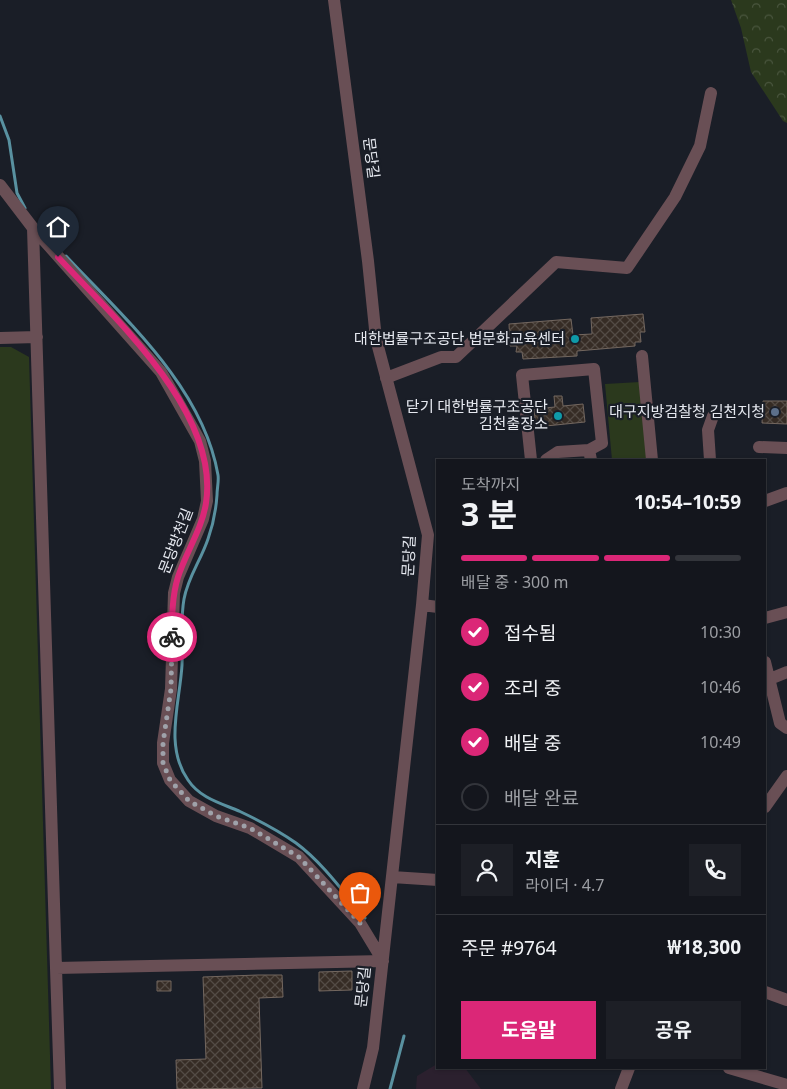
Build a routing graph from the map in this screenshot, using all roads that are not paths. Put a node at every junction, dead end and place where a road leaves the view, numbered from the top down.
1 (334, 0) edge
2 (711, 93) dead end
3 (0, 186) edge
4 (32, 228) junction
5 (37, 336) junction
6 (0, 338) edge
7 (642, 356) dead end
8 (386, 378) junction
9 (713, 416) dead end
10 (759, 447) dead end
11 (787, 448) edge
12 (590, 455) edge
13 (531, 459) edge
14 (548, 459) edge
15 (652, 459) edge
16 (710, 459) edge
17 (787, 493) edge
18 (766, 500) edge
19 (432, 561) edge
20 (422, 605) junction
21 (436, 607) edge
22 (787, 612) edge
23 (766, 618) edge
24 (787, 672) edge
25 (767, 679) edge
26 (787, 728) edge
27 (787, 776) edge
28 (766, 806) edge
29 (392, 877) junction
30 (436, 880) edge
31 (383, 961) junction
32 (56, 968) junction
33 (766, 992) edge
34 (787, 1000) edge
35 (628, 1069) edge
36 (732, 1069) edge
37 (787, 1085) edge
38 (60, 1089) edge
39 (362, 1089) edge
40 (622, 1089) edge

1 - 8 street, 문당길
2 - 8 street
3 - 4 street, 문당방천길
4 - 5 street
4 - 31 street, 문당방천길
5 - 6 street
5 - 32 street
7 - 15 street
8 - 19 street, 문당길
9 - 16 street
10 - 11 street
12 - 13 street
12 - 14 street
17 - 18 street
19 - 20 street, 문당길
20 - 21 street
20 - 29 street, 문당길
22 - 23 street
24 - 25 street
25 - 26 street
27 - 28 street
29 - 30 street
29 - 31 street, 문당길
31 - 32 street
31 - 39 street, 문당길
32 - 38 street
33 - 34 street
35 - 40 street
36 - 37 street

